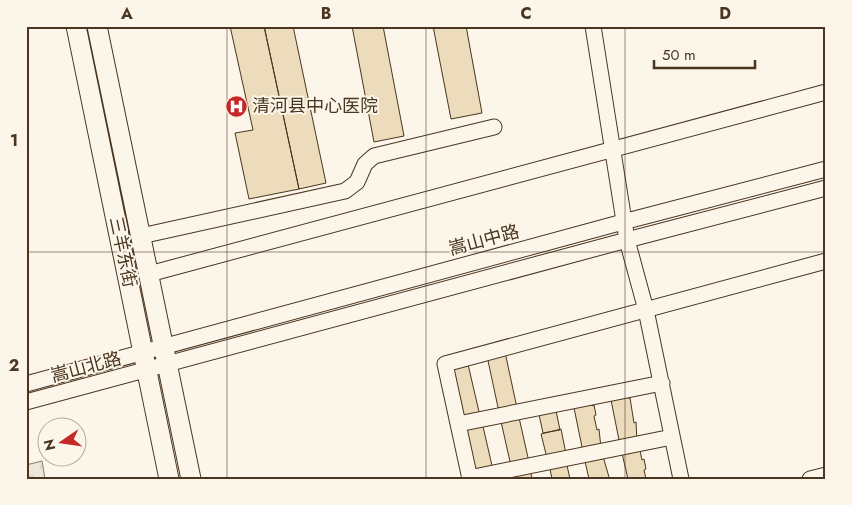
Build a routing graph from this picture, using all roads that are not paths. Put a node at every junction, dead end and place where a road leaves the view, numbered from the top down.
1 (76, 26) edge
2 (97, 26) edge
3 (593, 26) edge
4 (826, 92) edge
5 (494, 127) dead end
6 (612, 149) junction
7 (826, 169) edge
8 (826, 188) edge
9 (623, 222) junction
10 (141, 236) junction
11 (627, 240) junction
12 (826, 261) edge
13 (149, 274) junction
14 (646, 310) junction
15 (155, 358) junction
16 (662, 383) junction
17 (26, 384) edge
18 (26, 402) edge
19 (458, 424) junction
20 (672, 437) junction
21 (826, 475) edge
22 (469, 478) edge
23 (169, 479) edge
24 (191, 479) edge
25 (680, 479) edge
26 (810, 479) edge

1 - 15 main road, 三羊东街
2 - 10 main road, 三羊东街
3 - 6 street
4 - 6 street
5 - 10 street
6 - 9 street
6 - 13 street
7 - 9 street, 嵩山中路
8 - 11 street, 嵩山中路
9 - 11 street
9 - 15 street, 嵩山中路
10 - 13 main road, 三羊东街
11 - 14 street
11 - 15 street, 嵩山中路
12 - 14 street
13 - 15 main road, 三羊东街
14 - 16 street
14 - 19 street
15 - 17 street, 嵩山北路
15 - 18 street, 嵩山北路
15 - 23 main road, 三羊东街
15 - 24 main road, 三羊东街
16 - 19 street
16 - 20 street
19 - 22 street
20 - 22 street
20 - 25 street
21 - 26 street

